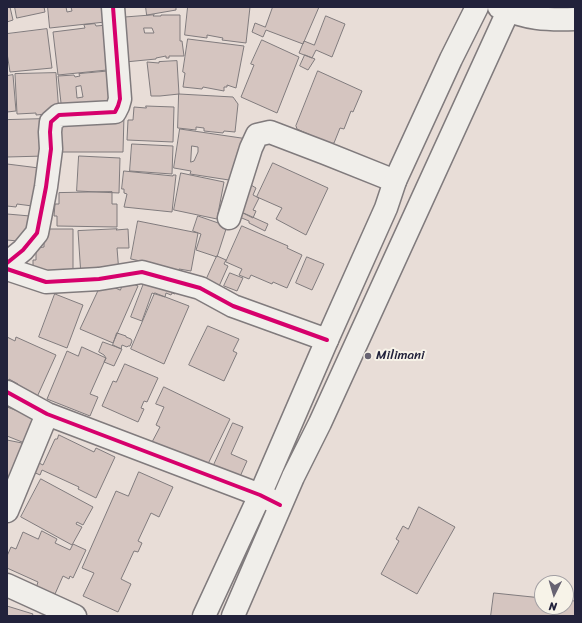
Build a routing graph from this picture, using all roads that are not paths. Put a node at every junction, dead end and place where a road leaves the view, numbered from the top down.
1 (113, 7) edge
2 (477, 7) edge
3 (506, 8) edge
4 (575, 19) edge
5 (451, 59) junction
6 (480, 74) junction
7 (395, 181) junction
8 (386, 208) junction
9 (229, 218) dead end
10 (412, 222) junction
11 (7, 263) edge
12 (7, 269) edge
13 (327, 340) junction
14 (7, 392) edge
15 (48, 414) junction
16 (260, 495) junction
17 (280, 504) junction
18 (7, 511) edge
19 (7, 585) edge
20 (75, 616) edge
21 (204, 616) edge
22 (233, 616) edge

1 - 11 street
2 - 5 street
3 - 4 street
3 - 6 street
5 - 6 street
5 - 7 street
6 - 10 street
7 - 8 street
7 - 9 street
8 - 10 street
8 - 13 street
10 - 17 street
12 - 13 street
13 - 16 street
14 - 15 street
15 - 16 street
15 - 18 street
16 - 17 street
16 - 21 street
17 - 22 street
19 - 20 street

